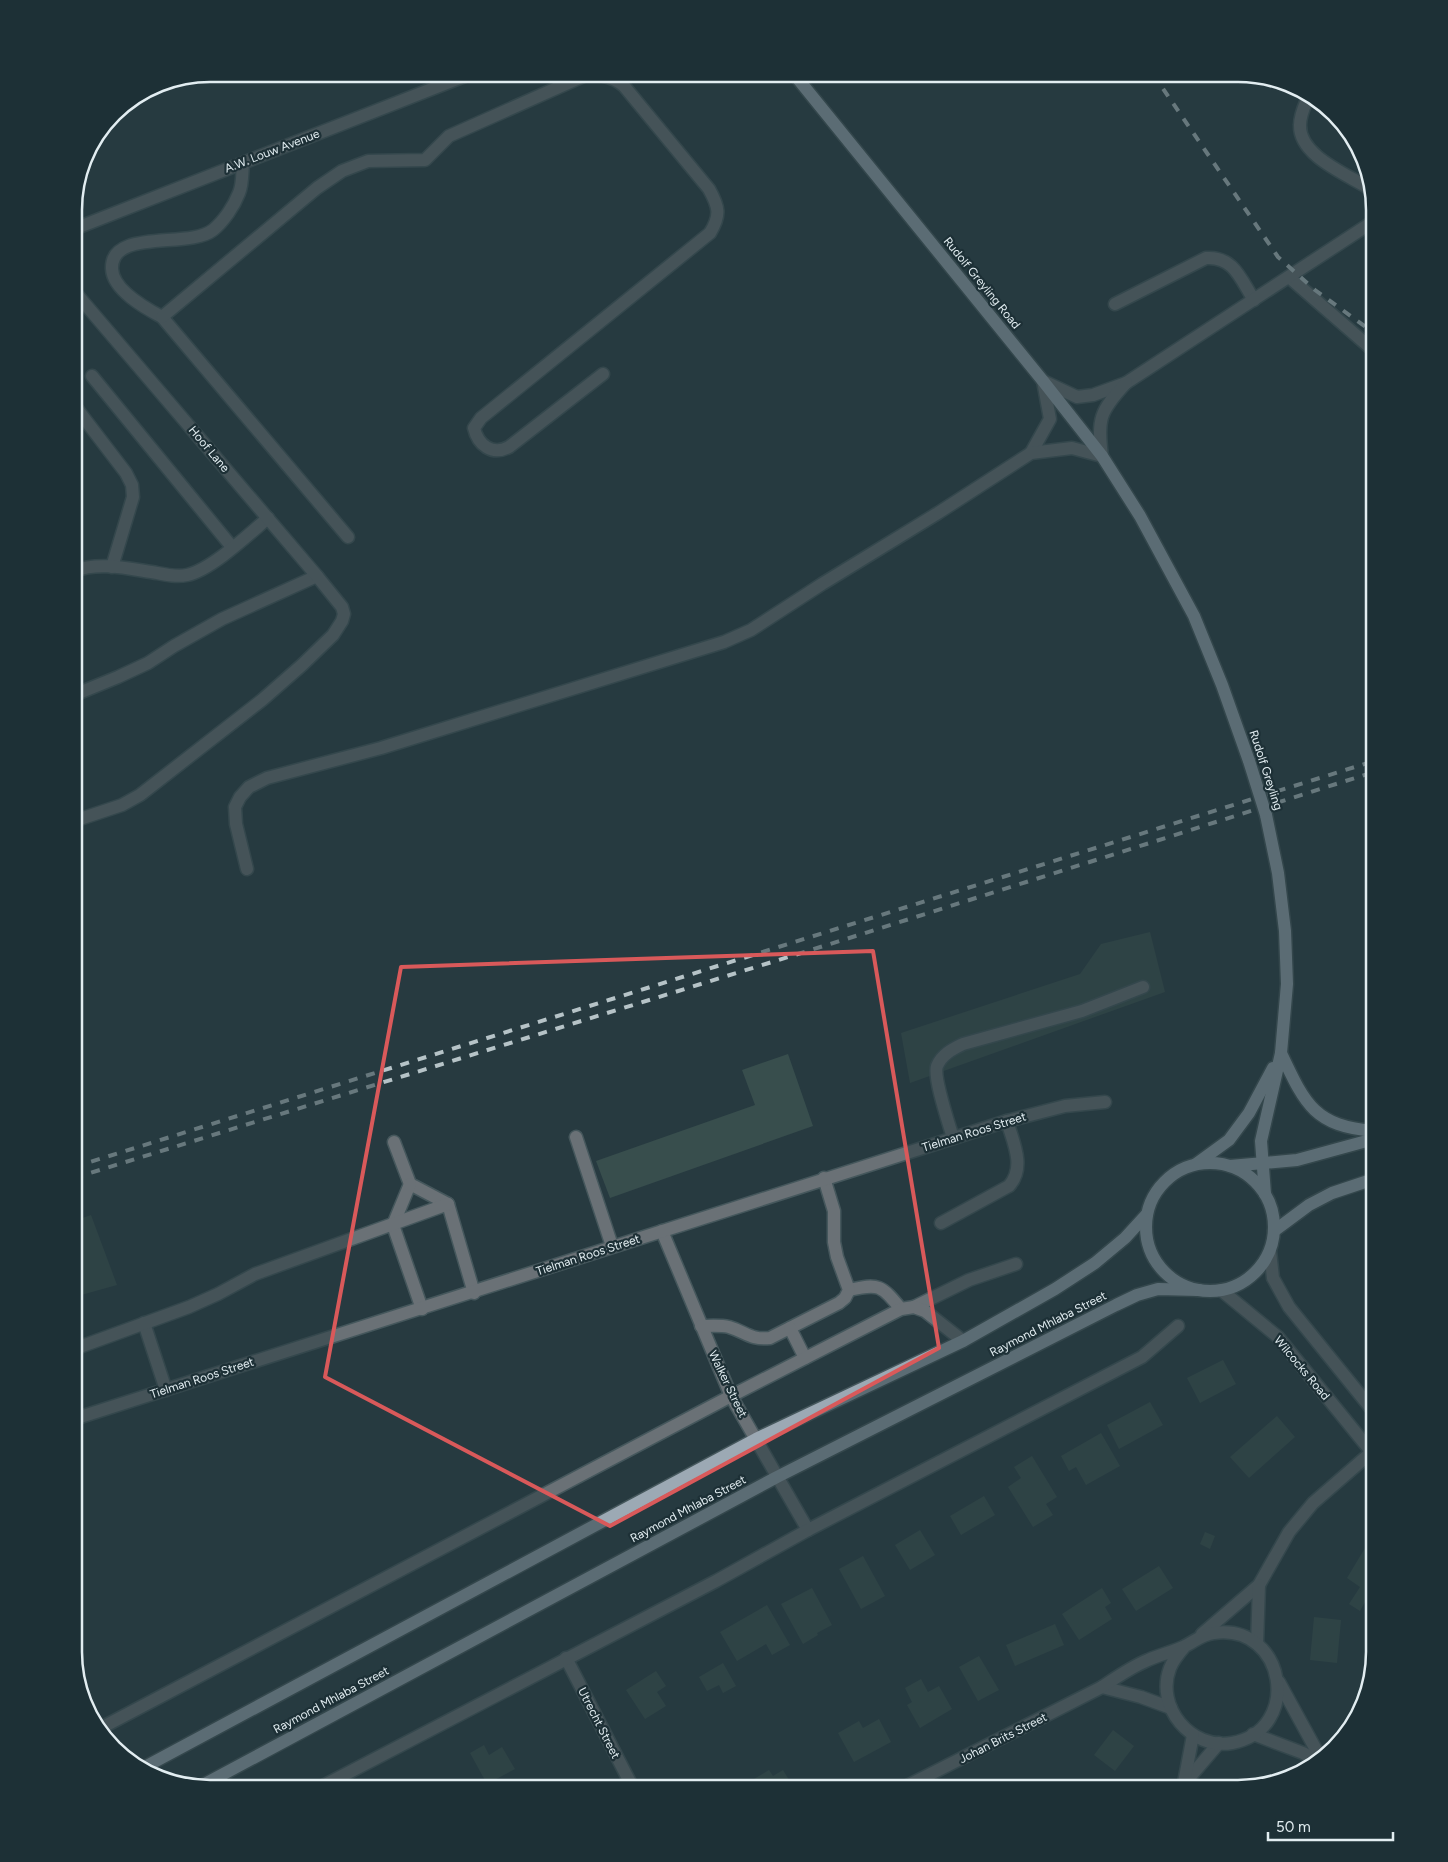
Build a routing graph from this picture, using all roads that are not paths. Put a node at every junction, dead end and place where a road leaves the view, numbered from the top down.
1 (447, 83) edge
2 (570, 83) edge
3 (621, 83) edge
4 (801, 83) edge
5 (1306, 103) edge
6 (243, 163) junction
7 (1362, 184) edge
8 (83, 225) edge
9 (1366, 226) edge
10 (1289, 277) junction
11 (1254, 300) junction
12 (83, 301) edge
13 (1115, 304) dead end
14 (162, 317) junction
15 (1366, 344) edge
16 (603, 374) dead end
17 (92, 376) dead end
18 (1044, 381) junction
19 (1126, 383) junction
20 (83, 417) edge
21 (1031, 453) junction
22 (1102, 456) junction
23 (1140, 516) joint
24 (268, 518) junction
25 (348, 537) dead end
26 (232, 547) junction
27 (112, 566) junction
28 (83, 569) edge
29 (317, 576) junction
30 (83, 692) edge
31 (83, 818) edge
32 (247, 868) dead end
33 (1143, 987) dead end
34 (1281, 1053) junction
35 (1105, 1102) dead end
36 (1007, 1121) junction
37 (1366, 1130) edge
38 (576, 1137) dead end
39 (953, 1138) junction
40 (1366, 1141) edge
41 (394, 1142) dead end
42 (1263, 1163) junction
43 (1194, 1165) junction
44 (1230, 1166) junction
45 (824, 1178) junction
46 (1366, 1182) edge
47 (410, 1184) junction
48 (1265, 1194) junction
49 (448, 1204) junction
50 (1147, 1214) junction
51 (940, 1223) dead end
52 (393, 1225) junction
53 (662, 1230) junction
54 (1274, 1231) junction
55 (612, 1246) junction
56 (1270, 1251) junction
57 (1016, 1264) dead end
58 (849, 1290) junction
59 (1199, 1290) junction
60 (1221, 1290) junction
61 (474, 1292) junction
62 (907, 1308) junction
63 (422, 1309) junction
64 (144, 1323) junction
65 (701, 1326) junction
66 (1178, 1326) dead end
67 (790, 1328) junction
68 (963, 1341) junction
69 (82, 1346) edge
70 (805, 1358) junction
71 (166, 1390) junction
72 (731, 1396) junction
73 (1366, 1402) edge
74 (82, 1416) edge
75 (756, 1439) junction
76 (1366, 1445) edge
77 (1366, 1459) edge
78 (777, 1477) junction
79 (808, 1530) junction
80 (1258, 1586) junction
81 (1198, 1638) junction
82 (1256, 1644) junction
83 (1185, 1646) junction
84 (566, 1658) junction
85 (1278, 1679) junction
86 (1102, 1687) junction
87 (1170, 1708) junction
88 (106, 1725) edge
89 (1253, 1734) junction
90 (1193, 1735) junction
91 (1219, 1743) junction
92 (1317, 1752) edge
93 (1310, 1757) edge
94 (150, 1764) edge
95 (212, 1780) edge
96 (334, 1780) edge
97 (629, 1780) edge
98 (919, 1780) edge
99 (1184, 1780) edge
100 (1188, 1780) edge

1 - 6 street, A.W. Louw Avenue
2 - 14 street
3 - 16 street
4 - 18 main road, Rudolf Greyling Road
5 - 7 street
6 - 8 street, A.W. Louw Avenue
6 - 14 street
9 - 10 street
10 - 11 street
10 - 15 street
11 - 13 street
11 - 19 street
12 - 24 street, Hoof Lane
14 - 25 street
17 - 26 street
18 - 19 street
18 - 21 street
18 - 22 main road, Rudolf Greyling Road
19 - 22 street
20 - 27 street
21 - 22 street
21 - 32 street
22 - 23 main road, Rudolf Greyling Road
23 - 34 main road, Rudolf Greyling, bridge
24 - 26 street
24 - 29 street, Hoof Lane
26 - 27 street
27 - 28 street
29 - 30 street
29 - 31 street, Hoof Lane
33 - 39 street
34 - 37 main road
34 - 42 main road, Rudolf Greyling
34 - 43 main road, Rudolf Greyling
35 - 36 street, Tielman Roos Street
36 - 39 street, Tielman Roos Street
36 - 51 street
38 - 55 street
39 - 45 street, Tielman Roos Street
40 - 42 main road, Raymond Mhlaba Street
41 - 47 street
42 - 44 main road, Raymond Mhlaba Street
42 - 48 main road, Rudolf Greyling
43 - 44 main road, Raymond Mhlaba Street
43 - 50 main road, Raymond Mhlaba Street
44 - 48 main road, Raymond Mhlaba Street
45 - 53 street, Tielman Roos Street
45 - 58 street
46 - 54 main road
47 - 49 street
47 - 52 street
48 - 54 main road, Raymond Mhlaba Street
49 - 52 street
49 - 61 street
50 - 59 main road, Raymond Mhlaba Street
50 - 68 main road, Raymond Mhlaba Street
52 - 63 street
52 - 64 street
53 - 55 street, Tielman Roos Street
53 - 65 street, Walker Street
54 - 56 main road, Raymond Mhlaba Street
55 - 61 street, Tielman Roos Street
56 - 60 main road, Raymond Mhlaba Street
56 - 73 street
57 - 62 street
58 - 62 street
58 - 67 street
59 - 60 main road, Raymond Mhlaba Street
59 - 78 main road, Raymond Mhlaba Street
60 - 76 street, Wilcocks Road
61 - 63 street, Tielman Roos Street
62 - 68 street
62 - 70 street
63 - 71 street, Tielman Roos Street
64 - 69 street
64 - 71 street
65 - 67 street
65 - 72 street, Walker Street
66 - 79 street
67 - 70 street
68 - 75 main road, Raymond Mhlaba Street
70 - 72 street
71 - 74 street, Tielman Roos Street
72 - 75 street, Walker Street
72 - 88 street
75 - 78 street, Walker Street
75 - 94 main road, Raymond Mhlaba Street
77 - 80 street
78 - 79 street, Walker Street
78 - 95 main road, Raymond Mhlaba Street
79 - 84 street
80 - 81 street
80 - 82 street
81 - 82 street
81 - 83 street
82 - 85 street
83 - 86 street, Johan Brits Street
83 - 87 street
84 - 96 street
84 - 97 street, Utrecht Street
85 - 89 street
85 - 92 street
86 - 87 street
86 - 98 street, Johan Brits Street
87 - 90 street
89 - 91 street
89 - 93 street
90 - 91 street
90 - 99 street
91 - 100 street

